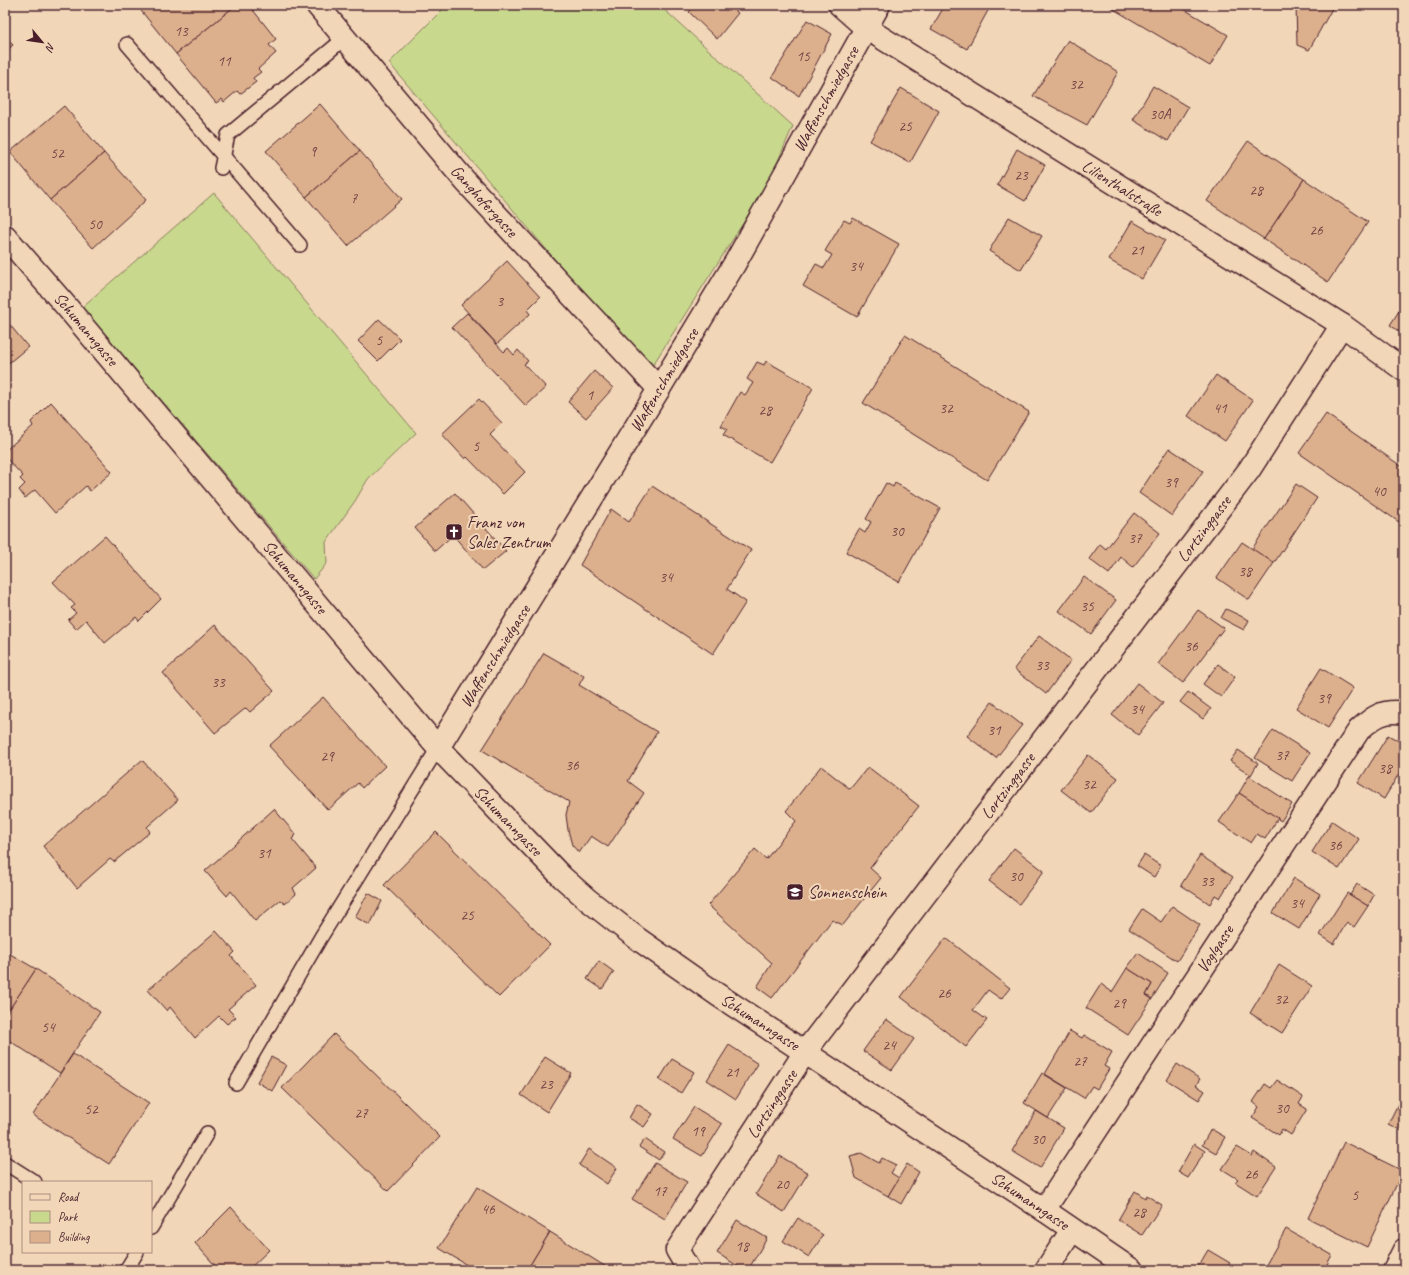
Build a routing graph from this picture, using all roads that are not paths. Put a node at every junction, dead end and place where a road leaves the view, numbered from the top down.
1 (317, 5) edge
2 (840, 5) edge
3 (879, 5) edge
4 (866, 28) junction
5 (345, 38) junction
6 (127, 44) dead end
7 (222, 162) junction
8 (5, 236) edge
9 (300, 245) dead end
10 (1342, 325) junction
11 (1404, 370) edge
12 (659, 389) junction
13 (1404, 713) edge
14 (438, 748) junction
15 (805, 1052) junction
16 (236, 1083) dead end
17 (208, 1133) dead end
18 (5, 1163) edge
19 (33, 1181) edge
20 (1044, 1210) junction
21 (152, 1226) edge
22 (1072, 1230) junction
23 (1404, 1250) edge
24 (136, 1253) edge
25 (126, 1270) edge
26 (690, 1270) edge
27 (1046, 1270) edge
28 (1132, 1270) edge
29 (1394, 1270) edge

1 - 5 street, Ganghofergasse
2 - 4 street, Lilienthalstraße
3 - 4 street, Waffenschmiedgasse
4 - 10 street, Lilienthalstraße
4 - 12 street, Waffenschmiedgasse
5 - 7 lane
5 - 12 street, Ganghofergasse
6 - 7 lane
7 - 9 lane
8 - 14 street, Schumanngasse
10 - 11 street, Lilienthalstraße
10 - 15 street, Lortzinggasse
12 - 14 street, Waffenschmiedgasse
13 - 20 street, Voglgasse
14 - 15 street, Schumanngasse
14 - 16 lane
15 - 20 street, Schumanngasse
15 - 26 street, Lortzinggasse
17 - 21 lane
18 - 19 lane
20 - 22 street, Schumanngasse
22 - 27 street
22 - 28 street, Schumanngasse
23 - 29 street
24 - 25 lane

